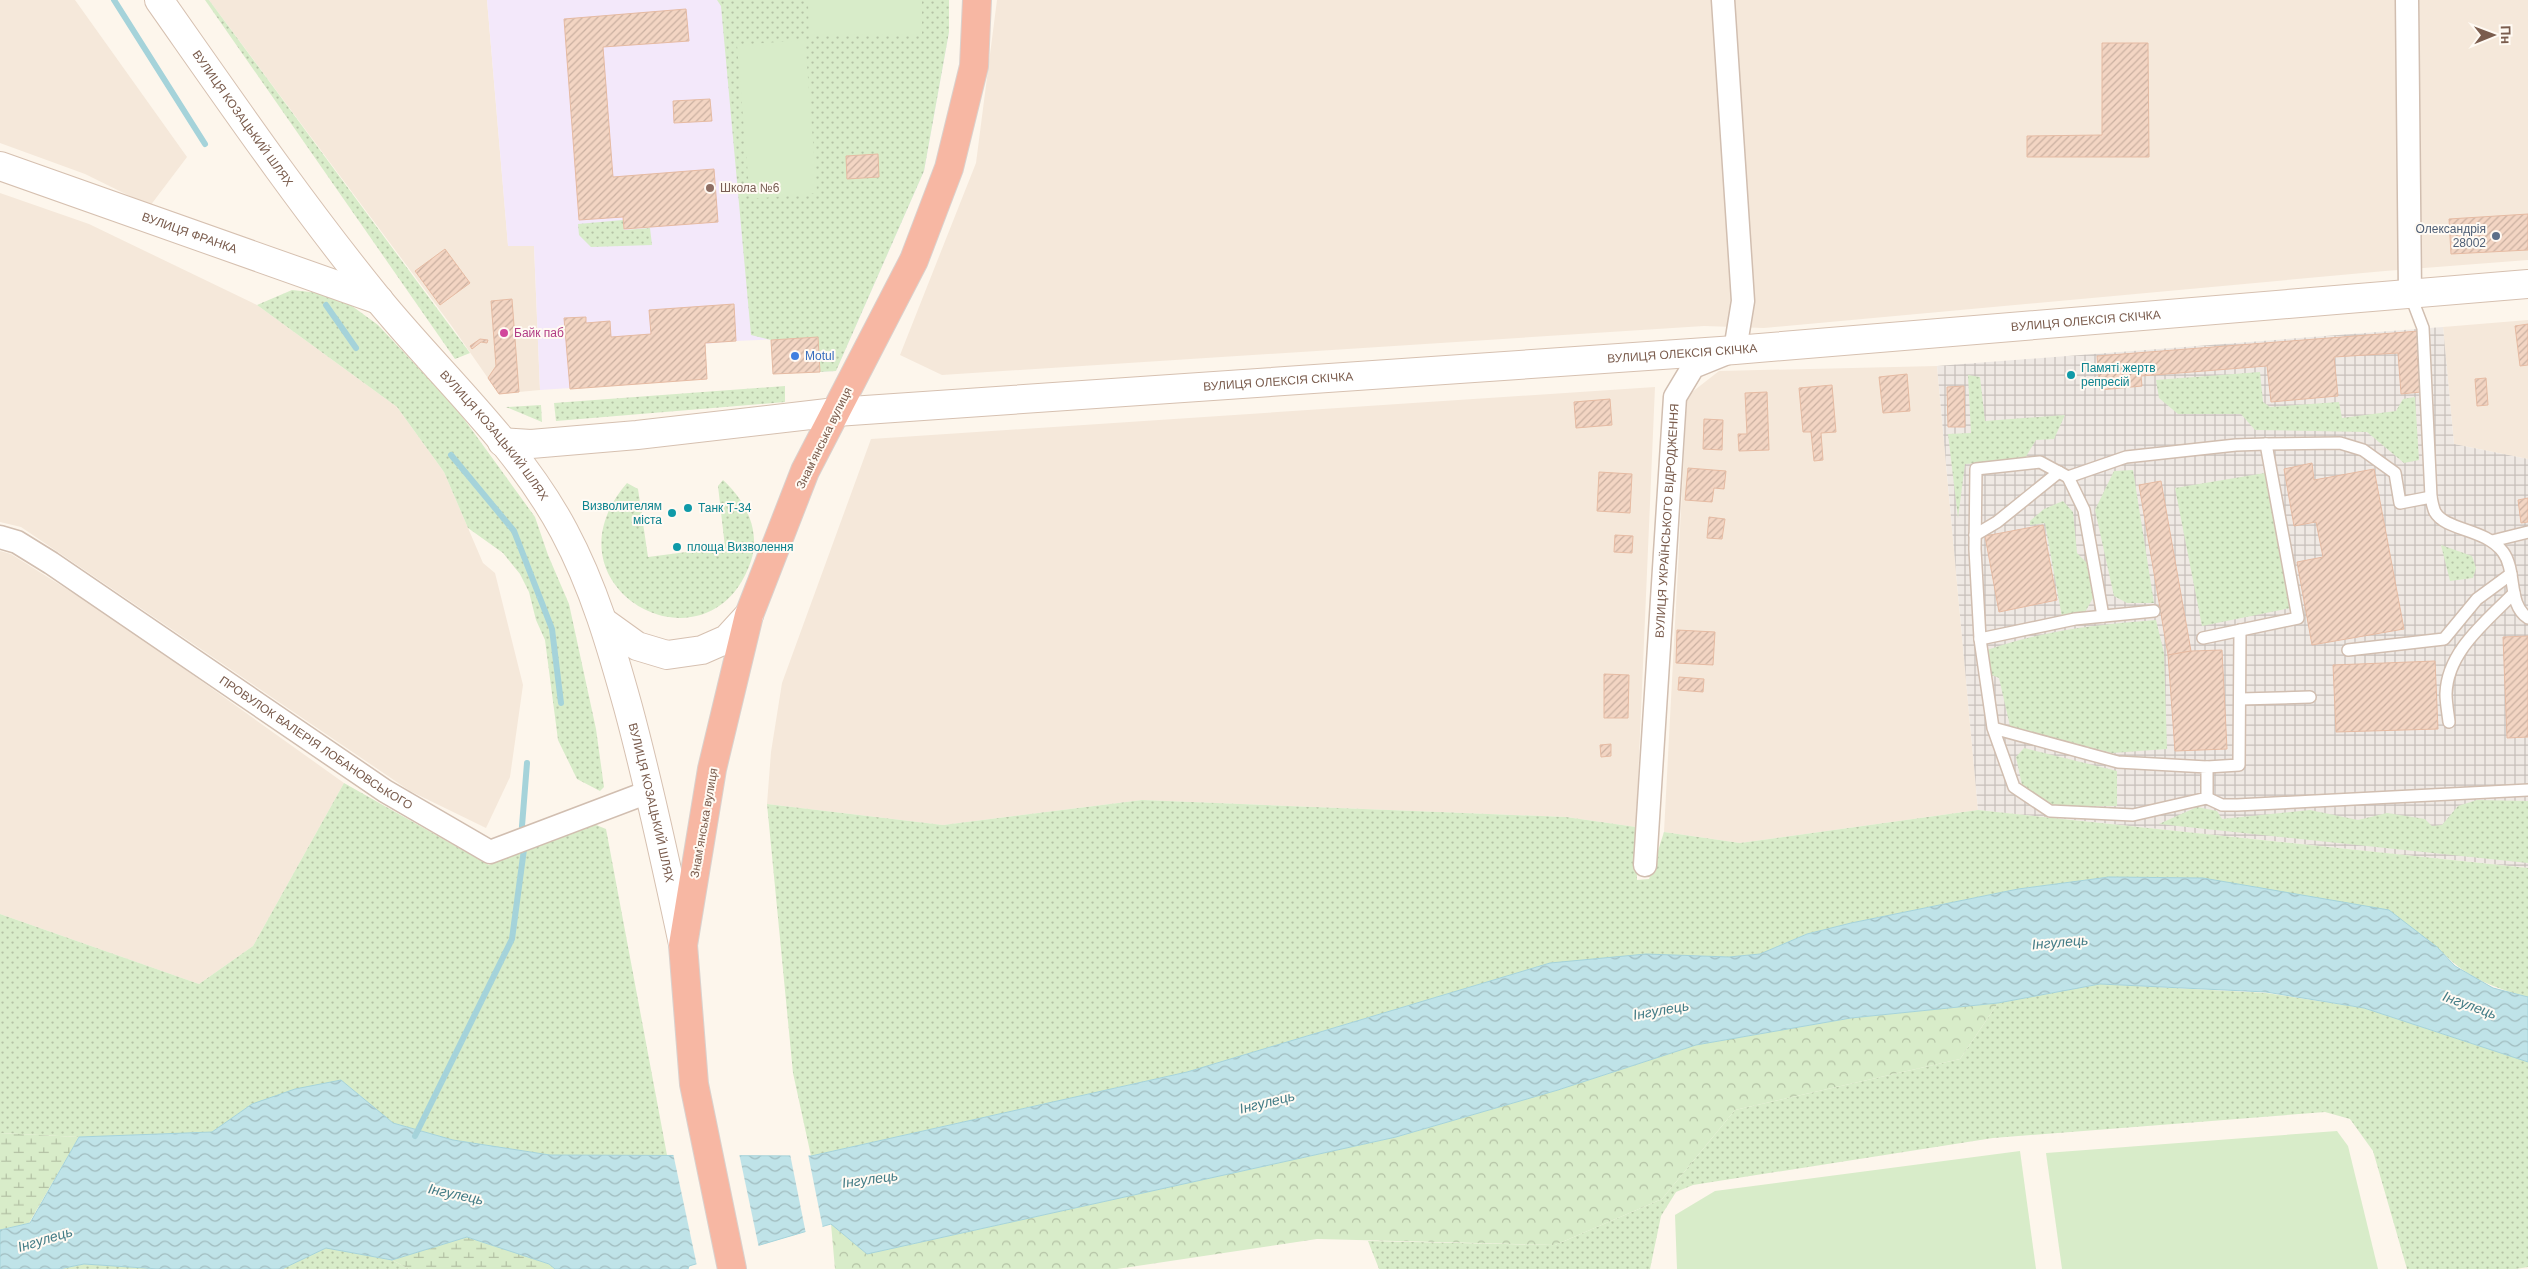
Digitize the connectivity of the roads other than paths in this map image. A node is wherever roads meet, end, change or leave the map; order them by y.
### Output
1 (159, 0) edge
2 (977, 0) edge
3 (1723, 0) edge
4 (2408, 0) edge
5 (0, 166) edge
6 (2528, 284) edge
7 (2410, 294) junction
8 (379, 300) junction
9 (1735, 350) junction
10 (836, 412) junction
11 (502, 442) junction
12 (2266, 444) junction
13 (2064, 475) junction
14 (2431, 497) junction
15 (2528, 532) edge
16 (1975, 535) junction
17 (0, 537) edge
18 (2492, 541) junction
19 (2511, 574) junction
20 (2514, 593) junction
21 (2154, 611) dead end
22 (749, 616) junction
23 (2104, 616) junction
24 (2528, 618) edge
25 (605, 623) junction
26 (2240, 630) junction
27 (1980, 638) junction
28 (2203, 638) dead end
29 (2348, 650) dead end
30 (2310, 697) dead end
31 (2240, 698) junction
32 (2449, 722) dead end
33 (1993, 728) junction
34 (2207, 767) junction
35 (2528, 790) edge
36 (650, 791) junction
37 (2207, 798) junction
38 (1645, 865) dead end
39 (683, 945) junction
40 (732, 1269) edge

1 - 8 street, ВУЛИЦЯ КОЗАЦЬКИЙ ШЛЯХ
2 - 10 highway, Знамʼянська вулиця
3 - 9 street
4 - 7 street
5 - 8 street, ВУЛИЦЯ ФРАНКА
6 - 7 street, ВУЛИЦЯ ОЛЕКСІЯ СКІЧКА
7 - 9 street, ВУЛИЦЯ ОЛЕКСІЯ СКІЧКА
7 - 14 lane
8 - 11 street, ВУЛИЦЯ КОЗАЦЬКИЙ ШЛЯХ
9 - 10 street, ВУЛИЦЯ ОЛЕКСІЯ СКІЧКА
9 - 38 street, ВУЛИЦЯ УКРАЇНСЬКОГО ВІДРОДЖЕННЯ
10 - 11 street, ВУЛИЦЯ ОЛЕКСІЯ СКІЧКА
10 - 22 highway, Знамʼянська вулиця
11 - 25 street, ВУЛИЦЯ КОЗАЦЬКИЙ ШЛЯХ
12 - 13 lane
12 - 14 lane
12 - 26 lane
13 - 16 lane
13 - 16 lane
13 - 23 lane
14 - 18 lane
15 - 18 lane
16 - 27 lane
17 - 36 street, ПРОВУЛОК ВАЛЕРІЯ ЛОБАНОВСЬКОГО
18 - 19 lane
19 - 20 lane
19 - 29 lane
20 - 24 lane
20 - 32 lane
21 - 23 lane
22 - 25 street
22 - 39 highway, Знамʼянська вулиця
23 - 27 lane
25 - 36 street, ВУЛИЦЯ КОЗАЦЬКИЙ ШЛЯХ
26 - 28 lane
26 - 31 lane
27 - 33 lane
30 - 31 lane
31 - 34 lane
33 - 34 lane
33 - 37 lane
34 - 37 lane
35 - 37 lane
36 - 39 street, ВУЛИЦЯ КОЗАЦЬКИЙ ШЛЯХ
39 - 40 highway, Знамʼянська вулиця

